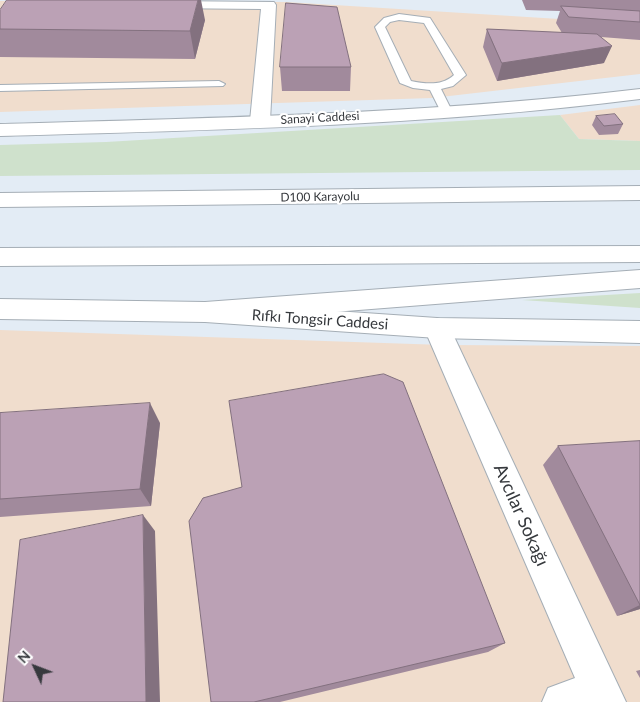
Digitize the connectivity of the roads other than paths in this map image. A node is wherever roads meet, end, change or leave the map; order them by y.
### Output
1 (145, 5) edge
2 (219, 84) dead end
3 (434, 87) junction
4 (0, 88) edge
5 (640, 94) edge
6 (446, 111) junction
7 (260, 121) junction
8 (0, 130) edge
9 (640, 193) edge
10 (0, 200) edge
11 (640, 254) edge
12 (0, 257) edge
13 (640, 279) edge
14 (0, 309) edge
15 (205, 312) junction
16 (437, 328) junction
17 (640, 332) edge
18 (603, 696) edge
19 (562, 702) edge

1 - 7 main road
2 - 4 lane
3 - 3 lane
3 - 6 lane
5 - 6 main road, Sanayi Caddesi
6 - 7 main road, Sanayi Caddesi
7 - 8 main road, Sanayi Caddesi
9 - 10 main road, D100 Karayolu
11 - 12 main road
13 - 15 main road
14 - 15 main road, Rıfkı Tongsir Caddesi
15 - 16 main road, Rıfkı Tongsir Caddesi
16 - 17 main road, Rıfkı Tongsir Caddesi
16 - 18 main road, Avcılar Sokağı
18 - 19 main road

